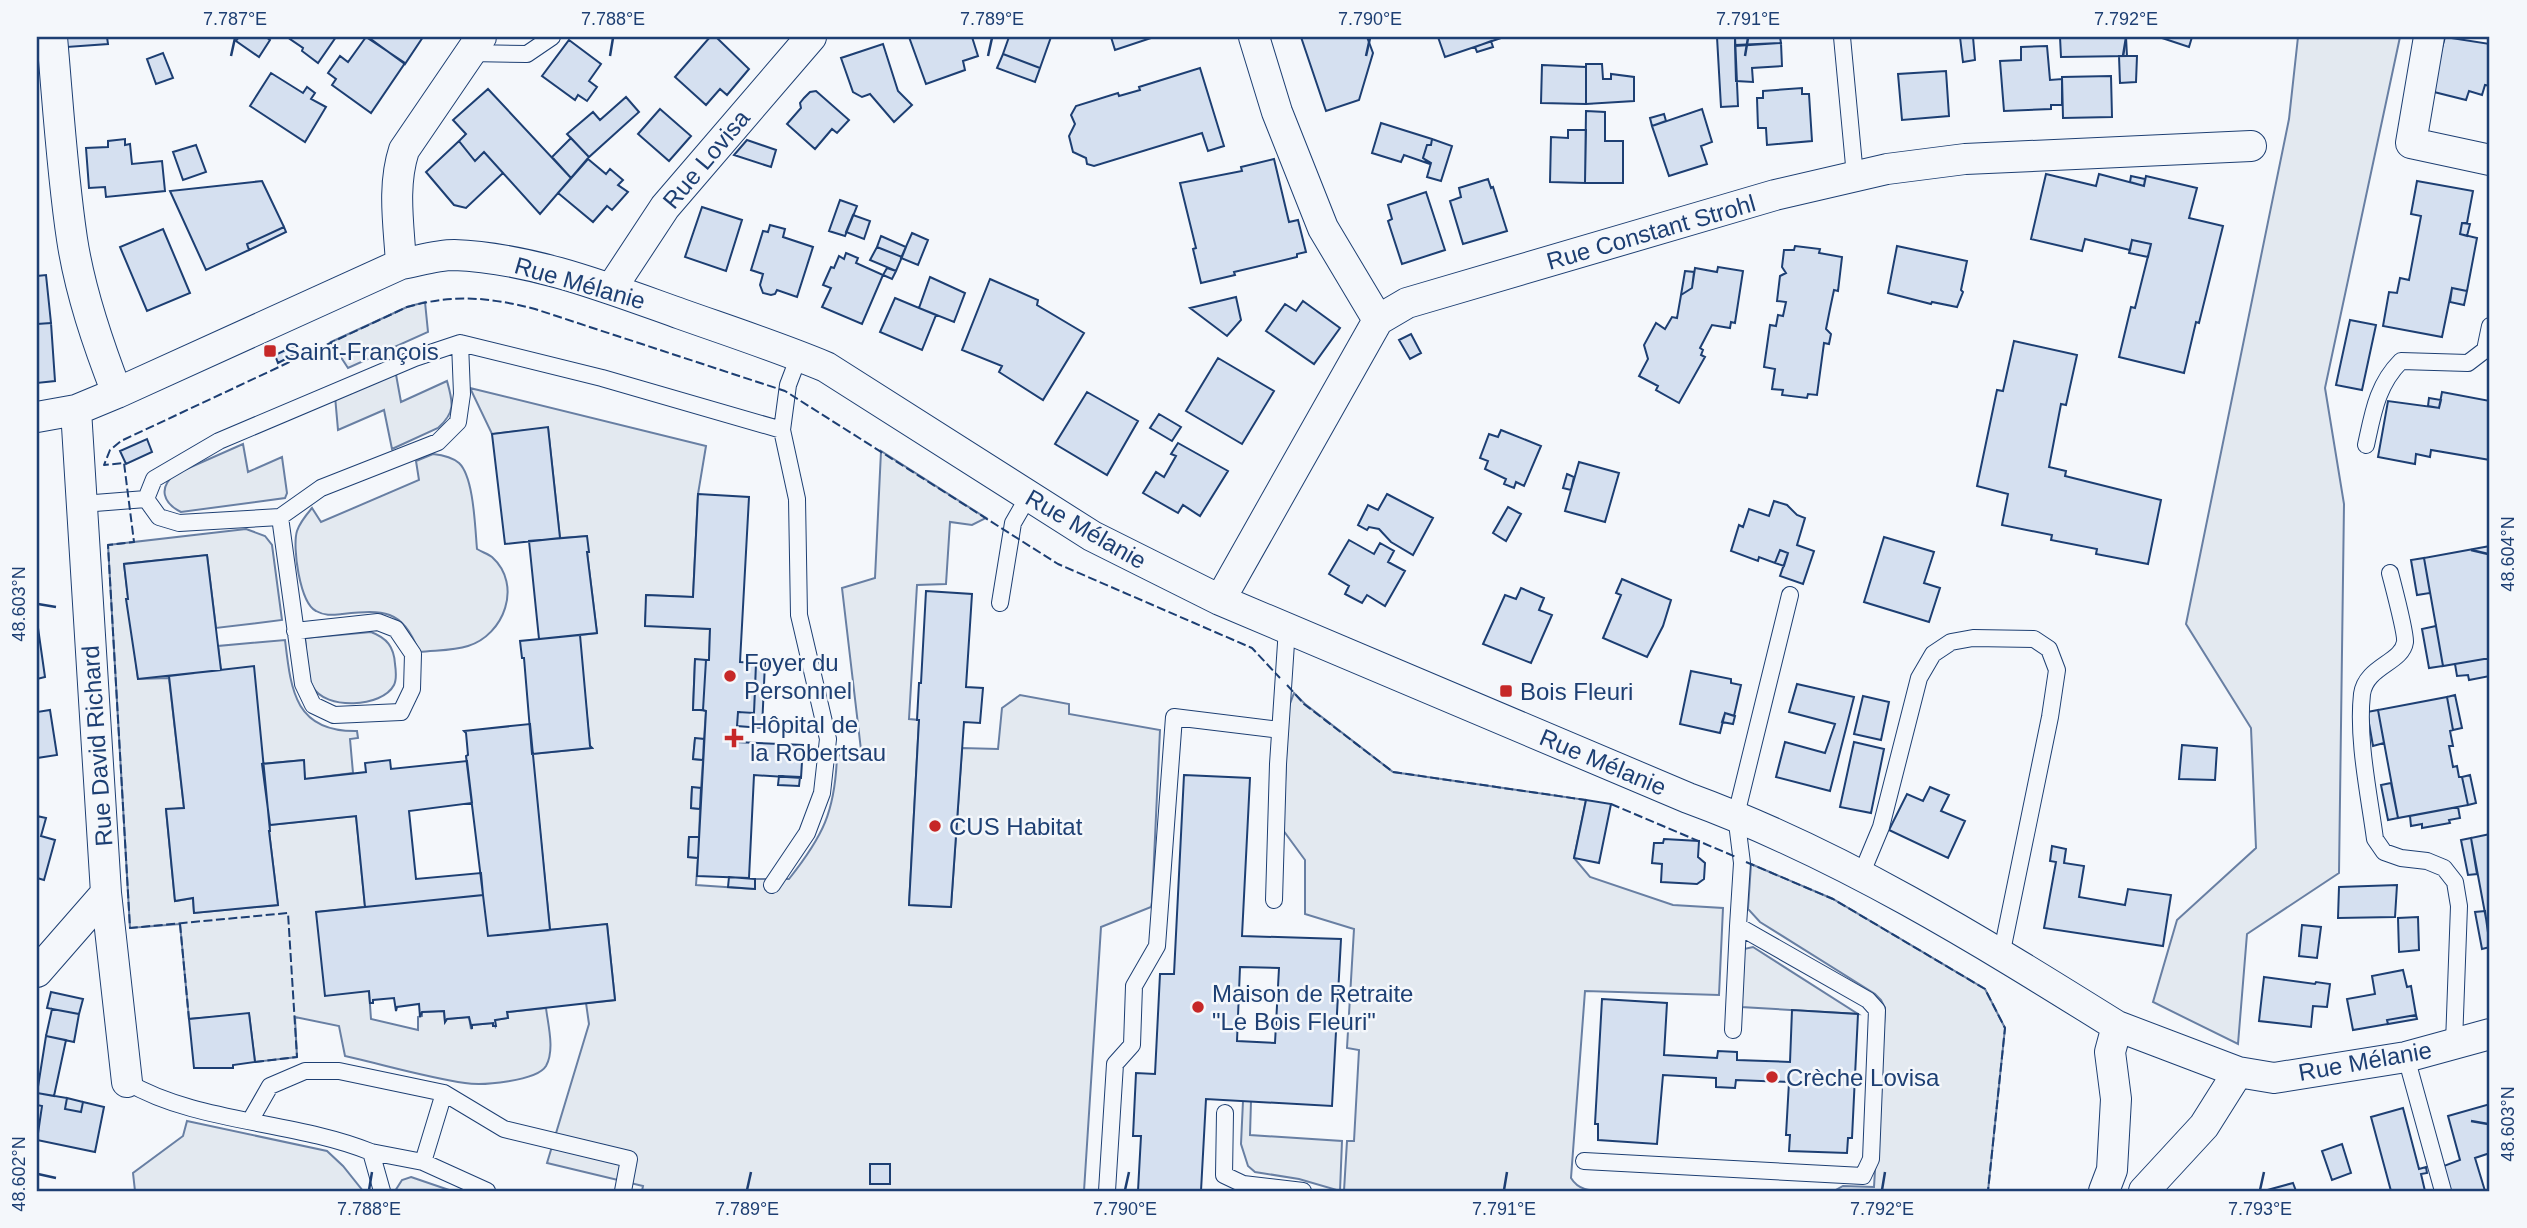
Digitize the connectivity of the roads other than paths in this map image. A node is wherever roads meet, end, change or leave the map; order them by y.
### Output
1 (52, 37) edge
2 (552, 37) edge
3 (811, 37) edge
4 (1254, 37) edge
5 (1842, 37) edge
6 (2429, 37) edge
7 (475, 45) edge
8 (2251, 146) dead end
9 (2490, 160) edge
10 (1855, 176) junction
11 (401, 264) junction
12 (611, 289) junction
13 (1378, 320) junction
14 (2490, 326) edge
15 (460, 343) junction
16 (799, 356) junction
17 (117, 393) junction
18 (76, 410) junction
19 (37, 417) edge
20 (782, 430) junction
21 (2366, 445) dead end
22 (1028, 497) junction
23 (146, 499) junction
24 (82, 504) junction
25 (280, 517) junction
26 (2390, 573) dead end
27 (1790, 595) dead end
28 (1220, 600) junction
29 (1000, 603) dead end
30 (1287, 628) junction
31 (295, 631) junction
32 (1280, 730) junction
33 (1736, 816) junction
34 (1861, 875) junction
35 (772, 885) dead end
36 (106, 893) junction
37 (1274, 900) dead end
38 (1738, 926) junction
39 (2001, 956) junction
40 (37, 972) edge
41 (2117, 1026) junction
42 (1733, 1030) dead end
43 (2490, 1034) edge
44 (2454, 1043) junction
45 (2406, 1057) junction
46 (2238, 1072) junction
47 (127, 1082) joint
48 (443, 1093) junction
49 (1225, 1113) dead end
50 (250, 1121) junction
51 (371, 1152) junction
52 (1584, 1161) dead end
53 (423, 1162) junction
54 (382, 1191) edge
55 (487, 1191) edge
56 (623, 1191) edge
57 (1107, 1191) edge
58 (1303, 1191) edge
59 (2104, 1191) edge
60 (2144, 1191) edge
61 (2443, 1191) edge

1 - 17 street
2 - 7 lane
3 - 12 street, Rue Lovisa
4 - 13 street
5 - 10 lane
6 - 9 street
7 - 11 street
8 - 10 street, Rue Constant Strohl
10 - 13 street, Rue Constant Strohl
11 - 12 street, Rue Mélanie
11 - 17 street, Rue Mélanie
12 - 16 street, Rue Mélanie
13 - 28 street
14 - 21 lane
15 - 20 lane
15 - 23 lane
15 - 25 lane
16 - 20 lane
16 - 22 street, Rue Mélanie
17 - 18 street, Rue Mélanie
18 - 19 street, Rue Mélanie
18 - 24 street, Rue David Richard
20 - 35 lane
22 - 28 street, Rue Mélanie
22 - 29 lane
23 - 24 lane
23 - 25 lane
24 - 36 street, Rue David Richard
25 - 31 lane
26 - 44 lane
27 - 33 lane
28 - 30 street, Rue Mélanie
30 - 32 lane
30 - 33 street, Rue Mélanie
31 - 31 lane
32 - 37 lane
32 - 57 lane
33 - 34 street, Rue Mélanie
33 - 38 lane
34 - 39 street, Rue Mélanie
34 - 39 lane
36 - 40 street
36 - 47 street, Rue David Richard
38 - 42 lane
38 - 52 lane
39 - 41 street, Rue Mélanie
41 - 46 street, Rue Mélanie
41 - 59 street
43 - 44 street, Rue Mélanie
44 - 45 street, Rue Mélanie
45 - 46 street, Rue Mélanie
45 - 61 lane
46 - 60 street
47 - 50 lane
48 - 50 lane
48 - 53 lane
48 - 56 lane
49 - 58 lane
50 - 51 lane
51 - 53 lane
51 - 54 lane
53 - 55 lane

